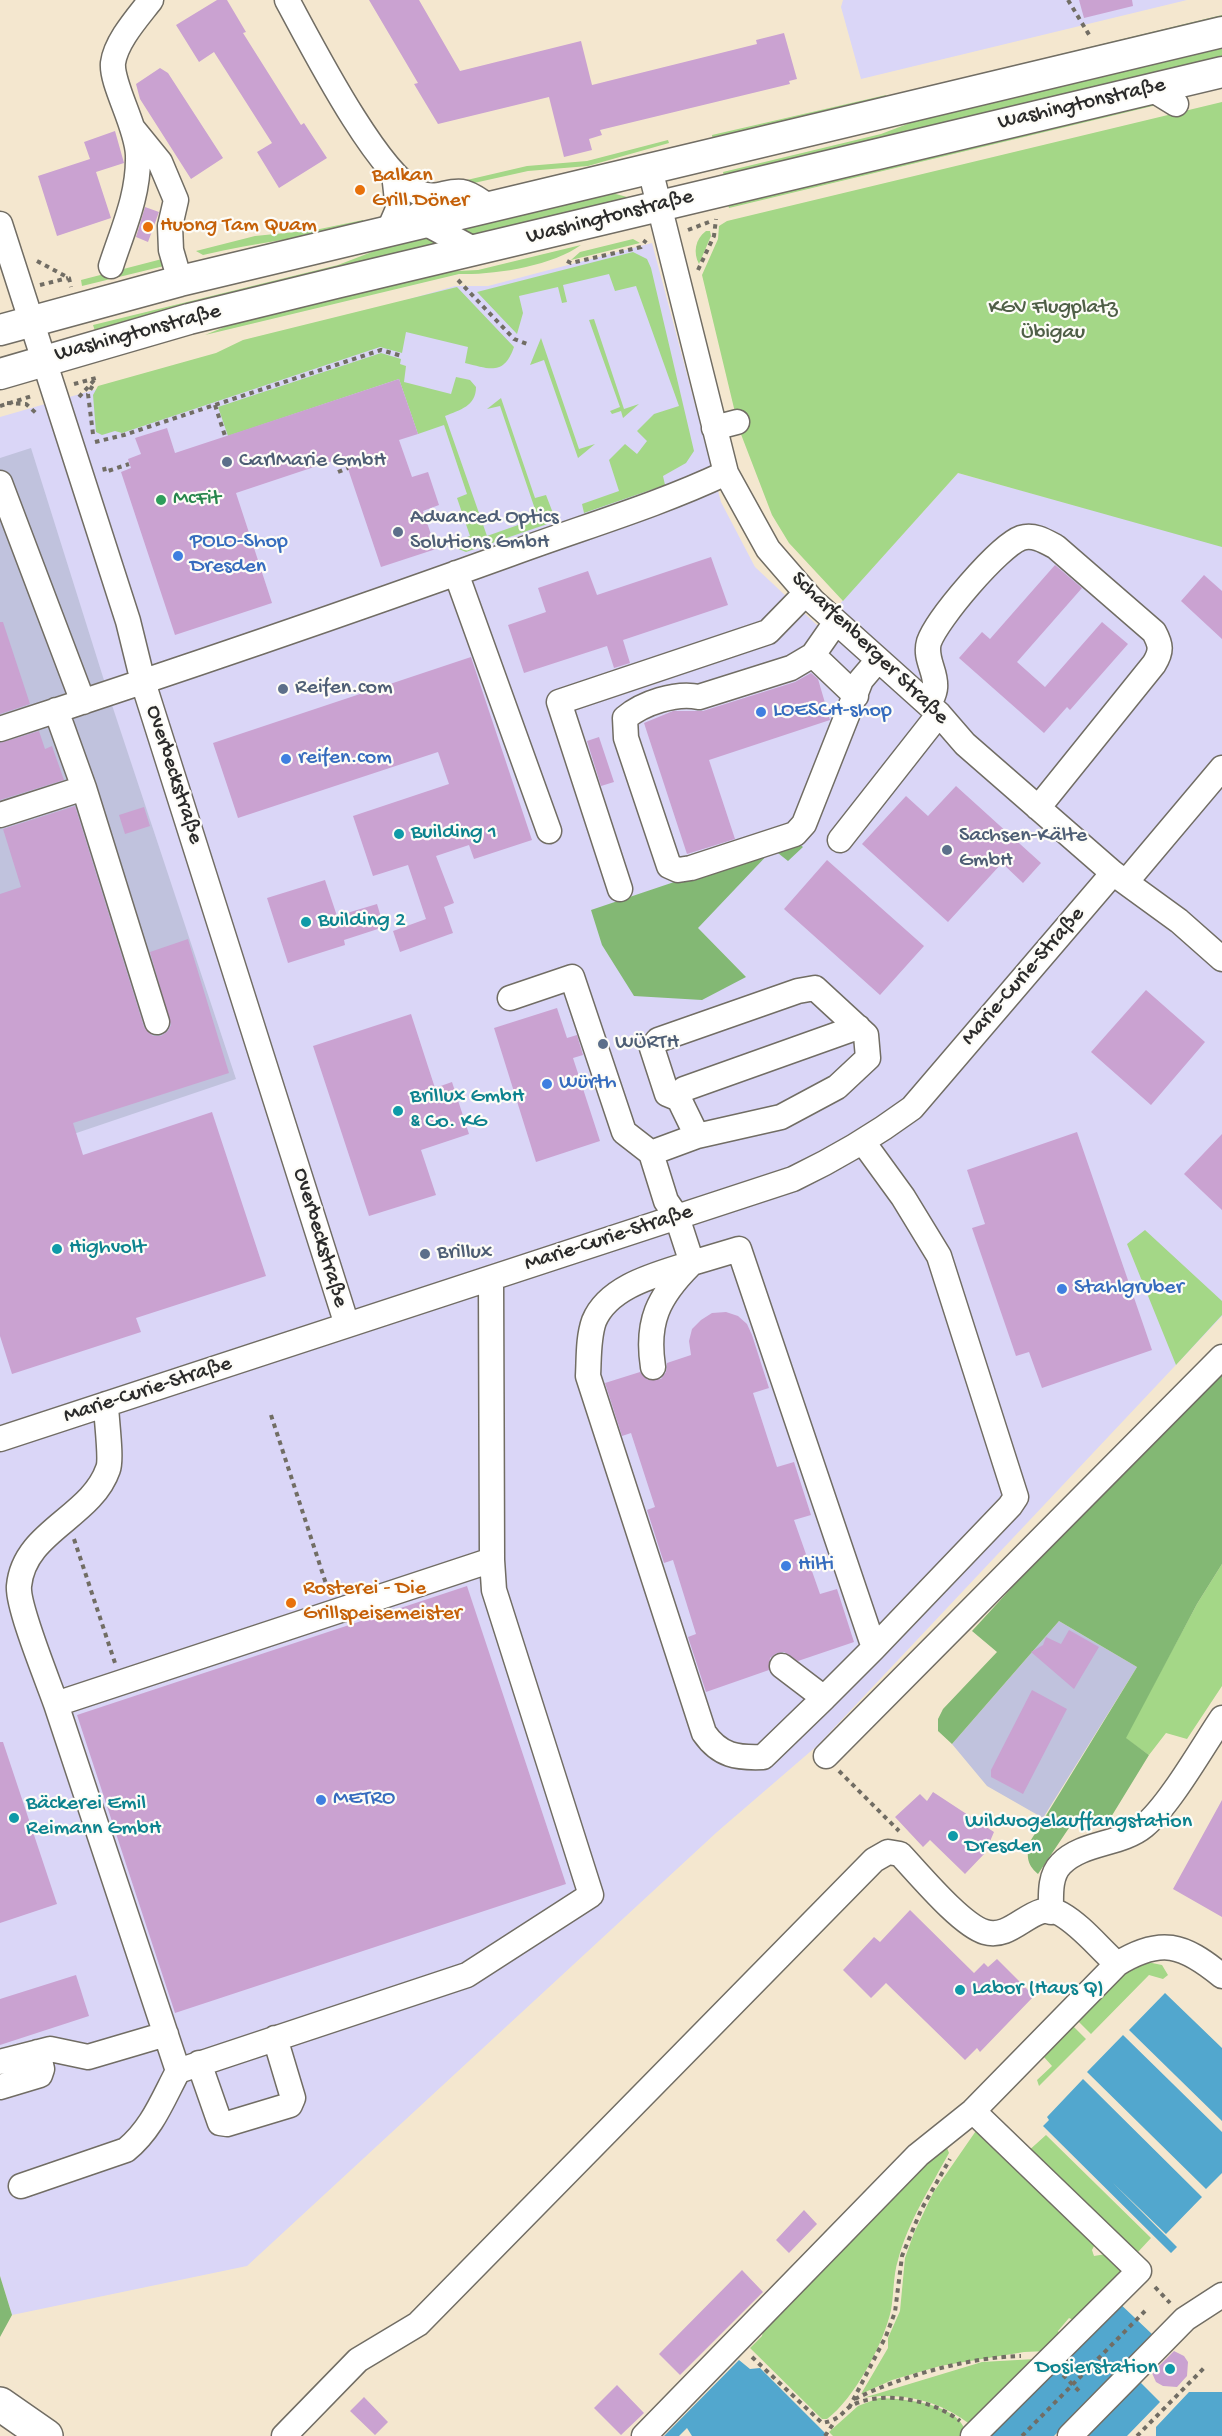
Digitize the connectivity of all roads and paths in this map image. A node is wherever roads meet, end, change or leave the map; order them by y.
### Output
1 (151, 0) edge
2 (287, 0) edge
3 (1068, 0) edge
4 (1222, 32) edge
5 (1092, 39) dead end
6 (1222, 72) edge
7 (1150, 88) junction
8 (1176, 104) dead end
9 (133, 128) junction
10 (650, 170) junction
11 (394, 174) junction
12 (490, 207) junction
13 (660, 207) junction
14 (425, 223) junction
15 (0, 224) edge
16 (687, 230) dead end
17 (388, 232) junction
18 (644, 240) dead end
19 (477, 251) junction
20 (567, 261) dead end
21 (111, 266) dead end
22 (458, 280) dead end
23 (180, 281) junction
24 (682, 292) junction
25 (32, 320) junction
26 (0, 330) edge
27 (527, 344) dead end
28 (402, 356) dead end
29 (45, 360) junction
30 (0, 374) edge
31 (97, 377) dead end
32 (7, 403) dead end
33 (215, 405) junction
34 (0, 406) edge
35 (225, 436) dead end
36 (95, 442) junction
37 (99, 452) dead end
38 (102, 462) dead end
39 (346, 462) dead end
40 (129, 464) dead end
41 (336, 465) dead end
42 (348, 468) dead end
43 (338, 472) dead end
44 (726, 473) junction
45 (0, 483) edge
46 (456, 573) junction
47 (806, 593) junction
48 (836, 622) junction
49 (813, 655) junction
50 (878, 660) junction
51 (143, 681) junction
52 (856, 696) junction
53 (83, 702) junction
54 (56, 710) junction
55 (934, 710) junction
56 (0, 729) edge
57 (1222, 768) edge
58 (84, 788) junction
59 (1038, 808) junction
60 (0, 815) edge
61 (549, 831) dead end
62 (840, 840) dead end
63 (1120, 878) junction
64 (620, 889) dead end
65 (1222, 959) edge
66 (510, 998) dead end
67 (157, 1022) dead end
68 (858, 1028) junction
69 (679, 1099) junction
70 (697, 1136) junction
71 (863, 1142) junction
72 (651, 1153) junction
73 (677, 1217) junction
74 (692, 1263) junction
75 (491, 1278) junction
76 (346, 1325) junction
77 (1222, 1357) edge
78 (653, 1367) dead end
79 (106, 1404) junction
80 (271, 1415) dead end
81 (0, 1439) edge
82 (71, 1514) junction
83 (492, 1560) junction
84 (335, 1612) junction
85 (874, 1648) junction
86 (782, 1666) dead end
87 (121, 1683) junction
88 (824, 1698) junction
89 (56, 1704) junction
90 (1222, 1718) edge
91 (826, 1756) dead end
92 (1051, 1912) junction
93 (1117, 1964) junction
94 (1222, 1976) edge
95 (166, 2034) junction
96 (275, 2038) junction
97 (38, 2052) junction
98 (0, 2062) edge
99 (188, 2067) junction
100 (0, 2087) edge
101 (973, 2111) junction
102 (952, 2156) dead end
103 (21, 2186) dead end
104 (1139, 2271) junction
105 (1222, 2295) edge
106 (1145, 2311) dead end
107 (1185, 2319) junction
108 (736, 2342) junction
109 (1048, 2359) junction
110 (1204, 2368) dead end
111 (1072, 2385) junction
112 (855, 2399) junction
113 (0, 2404) edge
114 (849, 2409) junction
115 (1096, 2409) junction
116 (836, 2421) junction
117 (974, 2435) edge
118 (46, 2436) edge
119 (284, 2436) edge
120 (644, 2436) edge
121 (825, 2436) edge
122 (1022, 2436) edge
123 (1070, 2436) edge
124 (1137, 2436) edge

1 - 9 street
2 - 11 street
3 - 5 path
4 - 10 main road, Washingtonstraße
6 - 7 main road, Washingtonstraße
7 - 8 street
7 - 13 main road, Washingtonstraße
9 - 21 street
9 - 23 street
10 - 12 main road, Washingtonstraße
10 - 13 street, Scharfenberger Straße
11 - 12 street
11 - 14 street
11 - 17 street
12 - 14 main road, Washingtonstraße
13 - 19 main road, Washingtonstraße
13 - 24 street, Scharfenberger Straße
14 - 17 main road, Washingtonstraße
14 - 19 street
15 - 25 street, Overbeckstraße
16 - 24 path, Washingtonstraße
17 - 23 main road, Washingtonstraße
18 - 20 path, Washingtonstraße
19 - 29 main road, Washingtonstraße
22 - 27 path
23 - 25 main road, Washingtonstraße
24 - 44 street, Scharfenberger Straße
25 - 26 main road, Washingtonstraße
25 - 29 street, Overbeckstraße
28 - 33 path
29 - 30 main road, Washingtonstraße
29 - 51 street, Overbeckstraße
31 - 36 path
32 - 34 path
33 - 35 path
33 - 36 path
36 - 37 path
38 - 40 path
39 - 41 path
42 - 43 path
44 - 46 street
44 - 47 street, Scharfenberger Straße
45 - 53 street
46 - 51 street
46 - 61 street
47 - 48 street, Scharfenberger Straße
47 - 64 street
48 - 49 street
48 - 50 street, Scharfenberger Straße
49 - 52 street
49 - 52 street
50 - 52 street
50 - 55 street, Scharfenberger Straße
51 - 53 street
51 - 76 street, Overbeckstraße
53 - 54 street
54 - 56 street
54 - 58 street
55 - 59 street, Scharfenberger Straße
55 - 59 street
55 - 62 street
57 - 63 street, Marie-Curie-Straße
58 - 60 street
58 - 67 street
59 - 63 street, Scharfenberger Straße
63 - 65 street, Scharfenberger Straße
63 - 71 street, Marie-Curie-Straße
66 - 72 street
68 - 69 street
68 - 69 street
68 - 70 street
69 - 70 street
70 - 72 street
71 - 73 street, Marie-Curie-Straße
71 - 85 street
72 - 73 street
73 - 74 street
73 - 75 street, Marie-Curie-Straße
74 - 78 street
74 - 85 street
74 - 88 street
75 - 76 street, Marie-Curie-Straße
75 - 83 street
76 - 79 street, Marie-Curie-Straße
77 - 91 street
79 - 81 street, Marie-Curie-Straße
79 - 82 street
80 - 84 path
82 - 87 path
82 - 89 street
83 - 84 street
83 - 96 street
84 - 87 street
85 - 88 street
86 - 88 street
87 - 89 street
89 - 95 street
90 - 92 street
92 - 93 street
92 - 119 street
93 - 94 street
93 - 101 street
95 - 97 street
95 - 99 street
96 - 99 street
96 - 99 street
97 - 98 street
97 - 100 street
99 - 103 street
101 - 104 street
101 - 108 street
102 - 112 path
104 - 107 path
104 - 109 street
105 - 107 street
106 - 111 path
107 - 115 street
108 - 116 path
108 - 120 street
109 - 111 path
109 - 112 path
109 - 117 street
110 - 124 path
111 - 115 path
111 - 122 path
112 - 114 path
113 - 118 highway
114 - 116 path
114 - 117 path
115 - 123 street
116 - 121 path

